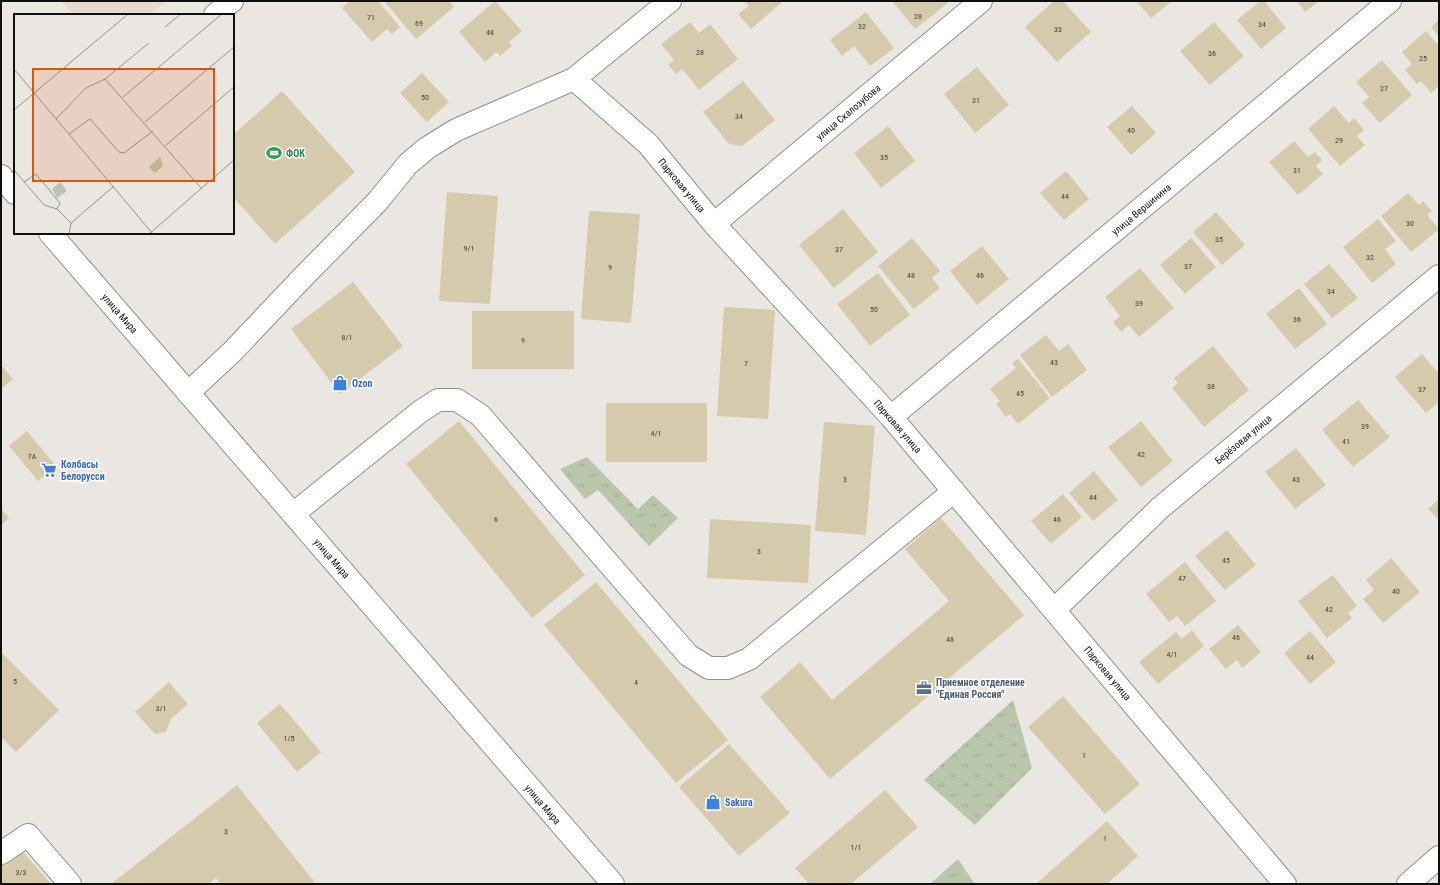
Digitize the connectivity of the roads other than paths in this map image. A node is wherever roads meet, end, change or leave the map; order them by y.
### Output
1 (232, 1) edge
2 (670, 1) edge
3 (981, 1) edge
4 (1390, 1) edge
5 (216, 14) edge
6 (574, 79) junction
7 (714, 224) junction
8 (51, 234) edge
9 (1439, 276) edge
10 (188, 393) junction
11 (891, 417) junction
12 (954, 491) junction
13 (293, 514) junction
14 (1055, 610) junction
15 (1, 853) edge
16 (1439, 857) edge
17 (70, 884) edge
18 (613, 884) edge
19 (1285, 884) edge
20 (1408, 884) edge

1 - 5 street
2 - 6 street
3 - 7 street, улица Скалозубова
4 - 11 street, улица Вершинина
6 - 7 street, Парковая улица
6 - 10 street
7 - 11 street, Парковая улица
8 - 10 street, улица Мира
9 - 14 street, Берёзовая улица
10 - 13 street, улица Мира
11 - 12 street, Парковая улица
12 - 13 street
12 - 14 street, Парковая улица
13 - 18 street, улица Мира
14 - 19 street, Парковая улица
15 - 17 street
16 - 20 street

